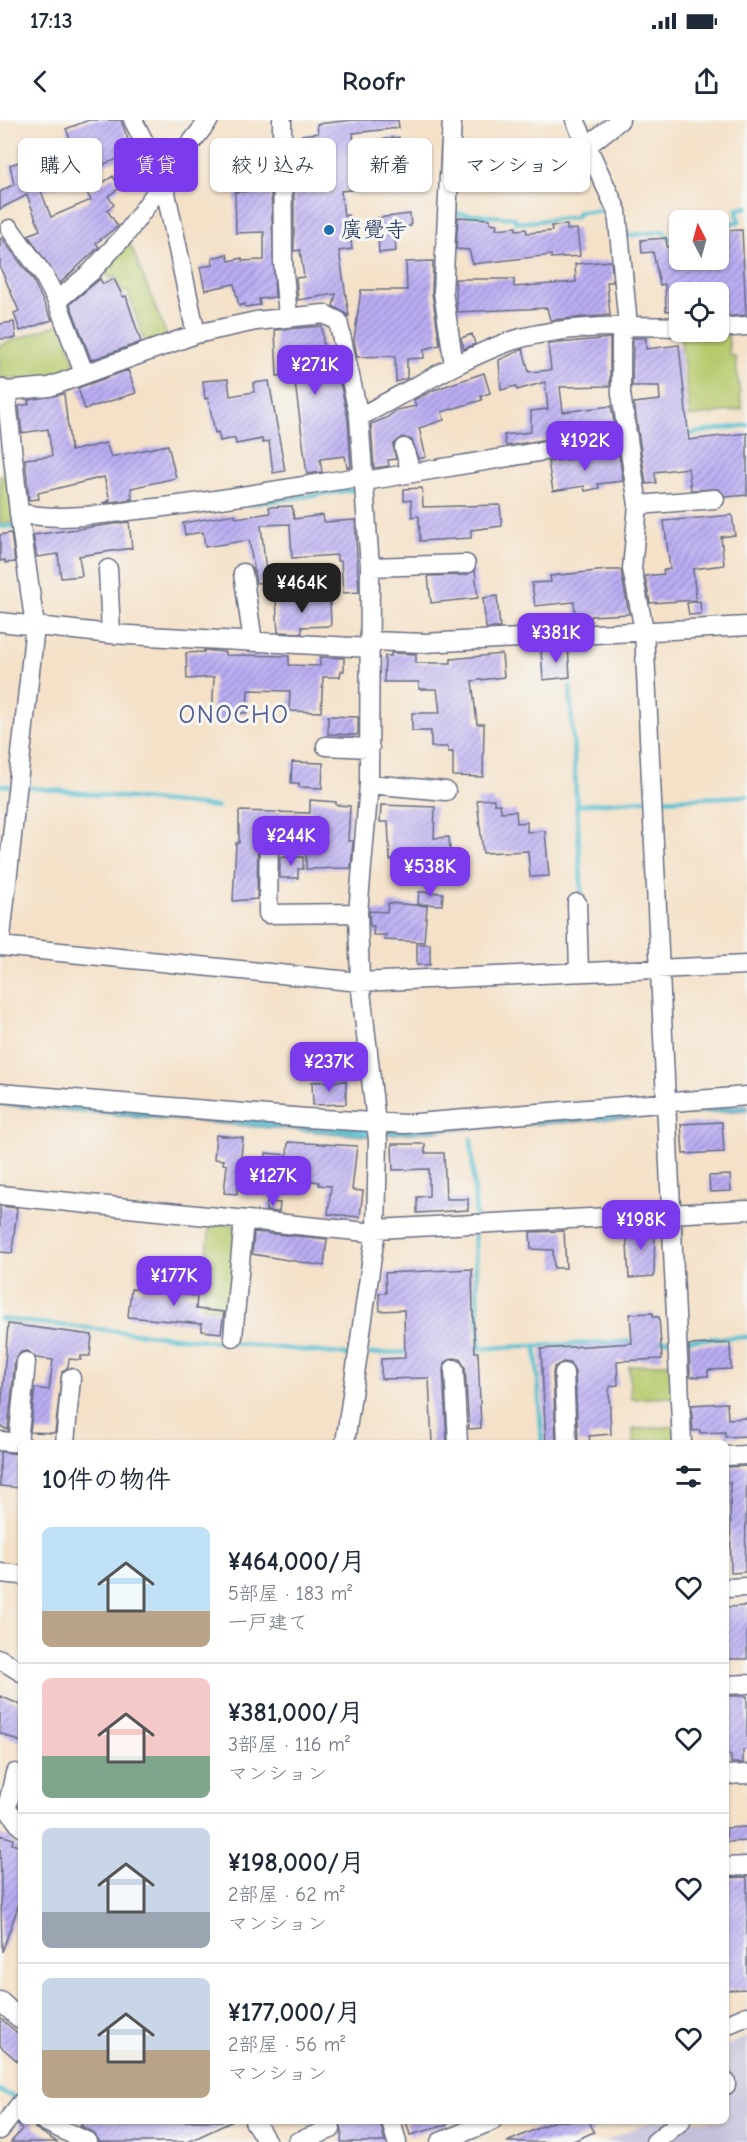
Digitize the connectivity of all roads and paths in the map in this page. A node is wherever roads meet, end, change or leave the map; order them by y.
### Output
1 (134, 120) edge
2 (209, 120) edge
3 (282, 120) edge
4 (452, 120) edge
5 (574, 120) edge
6 (620, 120) edge
7 (143, 138) edge
8 (195, 138) edge
9 (583, 138) edge
10 (590, 144) edge
11 (590, 152) edge
12 (156, 192) edge
13 (166, 192) edge
14 (9, 230) dead end
15 (57, 301) junction
16 (288, 317) junction
17 (628, 325) junction
18 (747, 326) edge
19 (669, 327) edge
20 (729, 327) edge
21 (196, 334) junction
22 (454, 365) junction
23 (84, 373) junction
24 (3, 389) edge
25 (360, 417) junction
26 (628, 437) junction
27 (404, 448) dead end
28 (411, 473) junction
29 (365, 478) junction
30 (715, 499) dead end
31 (638, 505) junction
32 (19, 513) junction
33 (466, 564) dead end
34 (370, 567) junction
35 (108, 569) dead end
36 (243, 573) dead end
37 (0, 622) edge
38 (35, 626) junction
39 (747, 626) edge
40 (644, 630) junction
41 (111, 634) junction
42 (253, 642) junction
43 (371, 645) junction
44 (326, 746) dead end
45 (370, 748) junction
46 (369, 784) junction
47 (446, 791) dead end
48 (269, 832) dead end
49 (577, 903) dead end
50 (358, 913) junction
51 (0, 946) edge
52 (747, 965) edge
53 (660, 970) junction
54 (579, 972) junction
55 (360, 982) junction
56 (0, 1093) edge
57 (747, 1096) edge
58 (666, 1108) junction
59 (376, 1128) junction
60 (0, 1195) edge
61 (747, 1210) edge
62 (672, 1214) junction
63 (244, 1220) junction
64 (376, 1231) junction
65 (233, 1337) dead end
66 (26, 1362) dead end
67 (454, 1369) dead end
68 (564, 1373) dead end
69 (71, 1377) dead end
70 (65, 1440) edge
71 (345, 1440) edge
72 (458, 1440) edge
73 (567, 1440) edge
74 (682, 1440) edge
75 (13, 1442) edge
76 (747, 1455) edge
77 (729, 1456) edge
78 (0, 1573) edge
79 (18, 1575) edge
80 (747, 1587) edge
81 (729, 1588) edge
82 (0, 1659) edge
83 (18, 1670) edge
84 (747, 1684) edge
85 (729, 1686) edge
86 (12, 1768) edge
87 (747, 1774) edge
88 (729, 1775) edge
89 (18, 1823) edge
90 (747, 1866) edge
91 (729, 1867) edge
92 (0, 2002) edge
93 (747, 2016) edge
94 (18, 2017) edge
95 (729, 2024) edge
96 (15, 2107) edge
97 (50, 2124) edge
98 (256, 2124) edge
99 (393, 2124) edge
100 (477, 2124) edge
101 (677, 2124) edge
102 (458, 2128) edge
103 (0, 2130) edge
104 (331, 2131) edge
105 (88, 2142) edge
106 (267, 2142) edge
107 (297, 2142) edge
108 (397, 2142) edge
109 (440, 2142) edge
110 (655, 2142) edge

1 - 7 street
2 - 8 street
3 - 16 street
4 - 22 street
5 - 9 street
6 - 10 street
11 - 17 street
12 - 15 street
13 - 21 street
14 - 15 street
15 - 23 street
16 - 21 street
16 - 25 street
17 - 19 street
17 - 22 street
17 - 26 street
18 - 20 street
21 - 23 street
22 - 25 street
23 - 24 street
24 - 32 street
25 - 29 street
26 - 28 street
26 - 31 street
27 - 28 street
28 - 29 street
29 - 32 street
29 - 34 street
30 - 31 street
31 - 40 street
32 - 38 street
33 - 34 street
34 - 43 street
35 - 41 street
36 - 42 street
37 - 38 street
38 - 41 street
38 - 51 street
39 - 40 street
40 - 43 street
40 - 53 street
41 - 42 street
42 - 43 street
43 - 45 street
44 - 45 street
45 - 46 street
46 - 47 street
46 - 50 street
48 - 50 street
49 - 54 street
50 - 55 street
51 - 55 street
52 - 53 street
53 - 54 street
53 - 58 street
54 - 55 street
55 - 59 street
56 - 59 street
57 - 58 street
58 - 59 street
58 - 62 street
59 - 64 street
60 - 63 street
61 - 62 street
62 - 64 street
62 - 74 street
63 - 64 street
63 - 65 street
64 - 71 street
66 - 75 street
67 - 72 street
68 - 73 street
69 - 70 street
76 - 77 street
78 - 79 street
80 - 81 street
82 - 83 street
84 - 85 street
86 - 89 street
87 - 88 street
90 - 91 street
92 - 94 street
93 - 95 street
96 - 103 street
97 - 105 street
98 - 106 street
99 - 108 street
100 - 102 street
101 - 110 street
102 - 109 street
104 - 107 street

